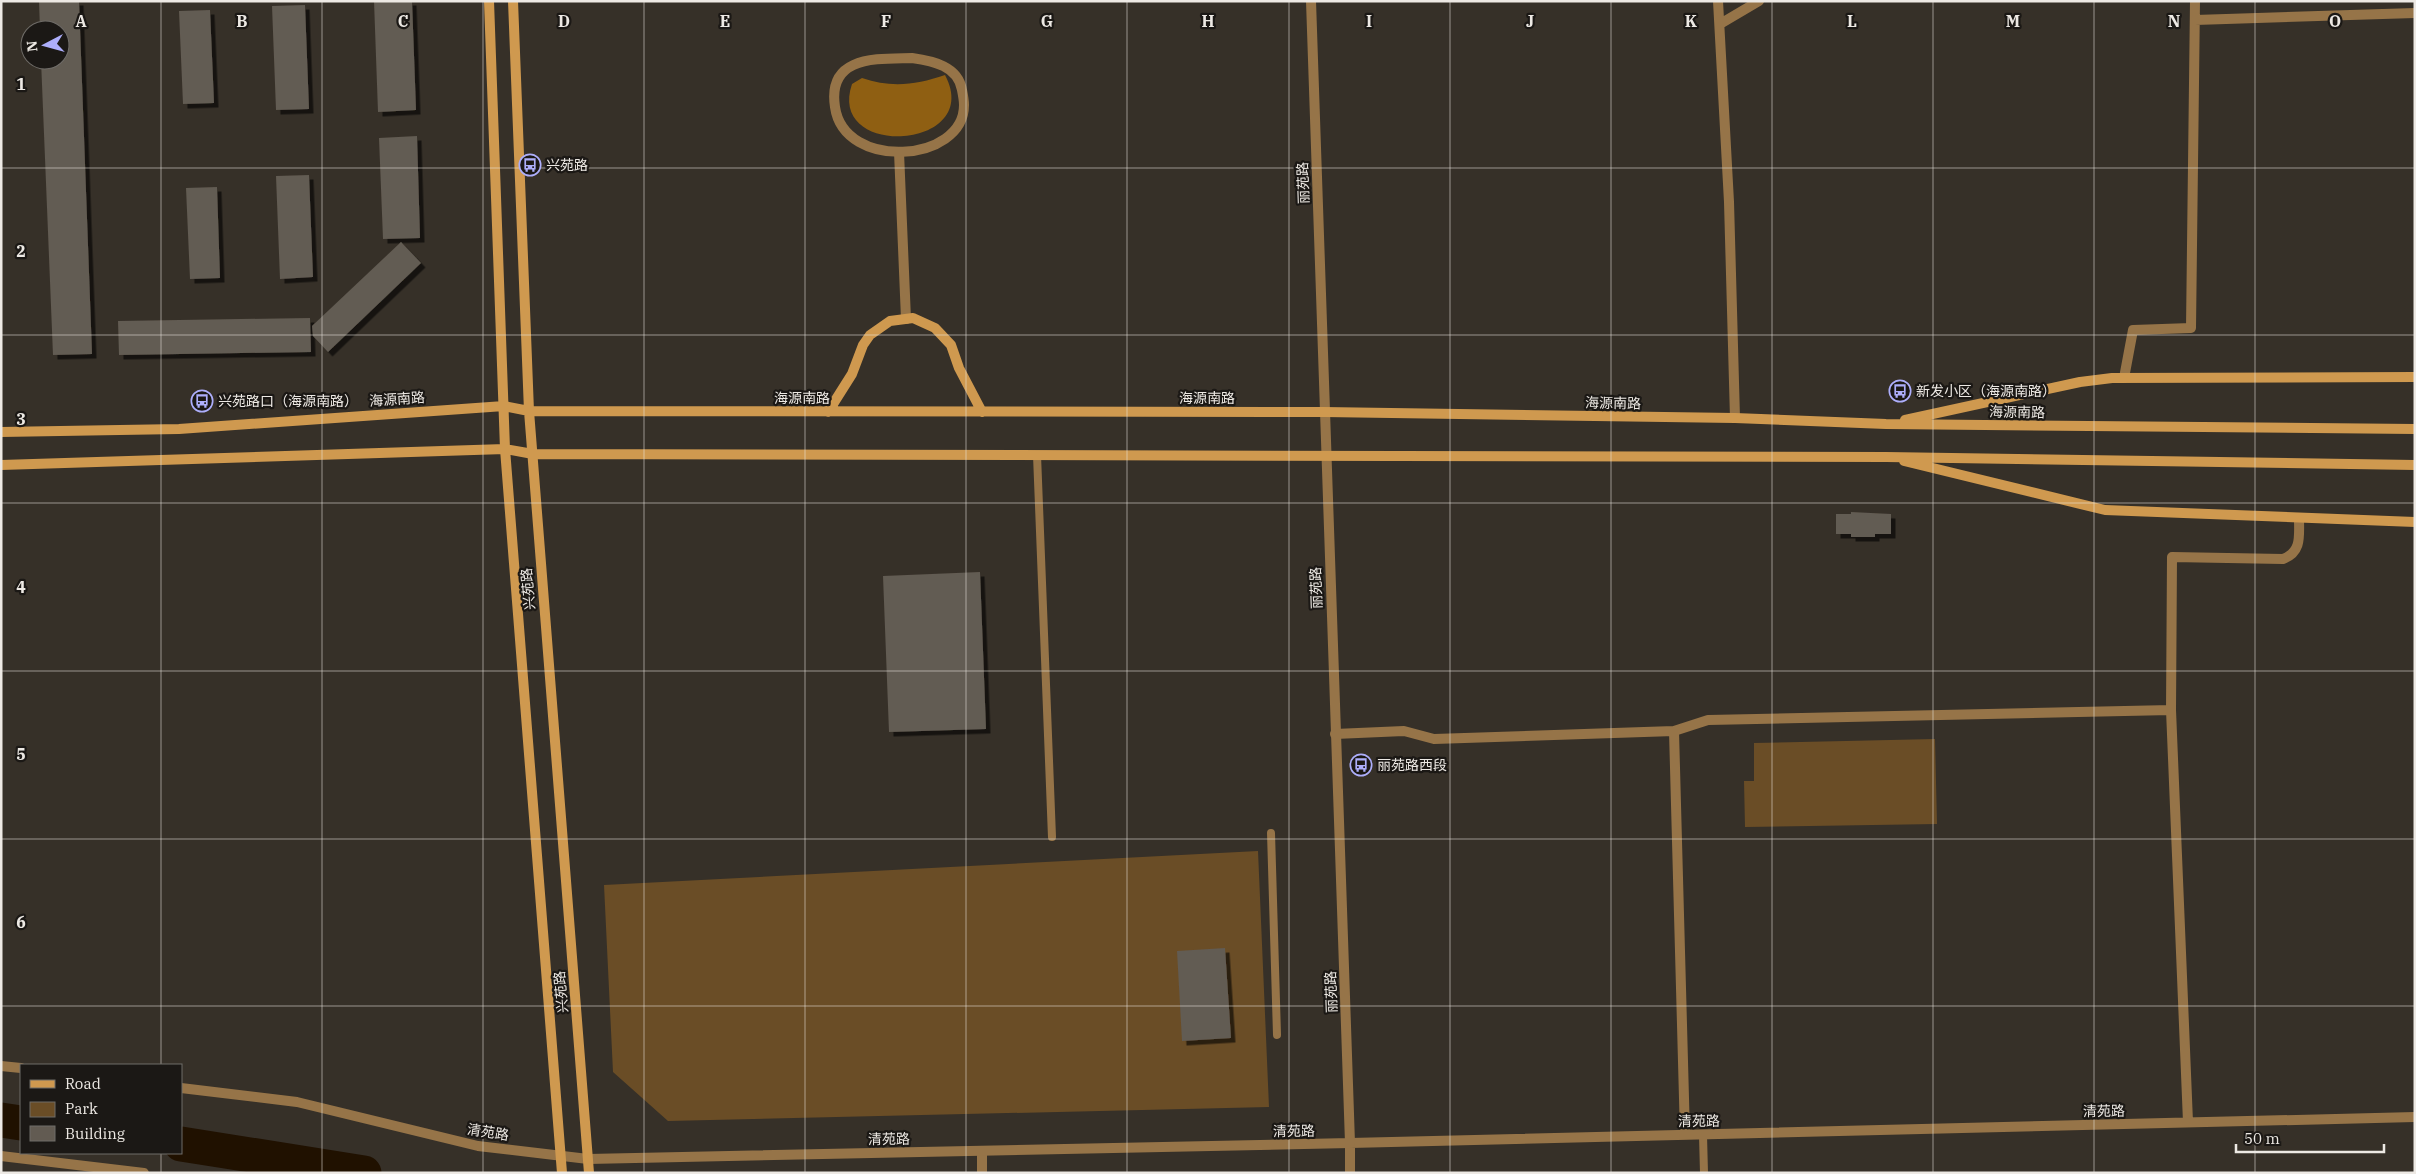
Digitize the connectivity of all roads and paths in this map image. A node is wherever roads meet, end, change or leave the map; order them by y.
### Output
1 (489, 1) edge
2 (514, 1) edge
3 (1311, 1) edge
4 (1718, 1) edge
5 (1759, 1) edge
6 (2195, 1) edge
7 (2415, 13) edge
8 (2195, 20) junction
9 (1720, 24) junction
10 (899, 152) junction
11 (906, 319) junction
12 (2415, 377) edge
13 (2124, 378) junction
14 (504, 406) junction
15 (529, 411) junction
16 (828, 412) junction
17 (982, 412) junction
18 (1324, 412) junction
19 (1735, 418) junction
20 (1886, 424) junction
21 (2415, 429) edge
22 (1, 432) edge
23 (506, 449) junction
24 (533, 454) junction
25 (1037, 455) junction
26 (1325, 455) junction
27 (1886, 457) junction
28 (1, 465) edge
29 (2415, 466) edge
30 (2299, 518) junction
31 (2415, 522) edge
32 (2171, 710) junction
33 (1674, 731) junction
34 (1335, 734) junction
35 (1271, 833) dead end
36 (1052, 836) dead end
37 (1277, 1035) dead end
38 (1, 1066) edge
39 (20, 1068) edge
40 (182, 1088) edge
41 (2415, 1117) edge
42 (2188, 1122) junction
43 (1685, 1135) junction
44 (1703, 1135) junction
45 (1350, 1143) junction
46 (982, 1151) junction
47 (561, 1154) junction
48 (1, 1156) edge
49 (588, 1159) junction
50 (144, 1173) edge
51 (562, 1173) edge
52 (589, 1173) edge
53 (982, 1173) edge
54 (1350, 1173) edge
55 (1704, 1173) edge

1 - 14 main road, 兴苑路
2 - 15 main road, 兴苑路
3 - 18 street, 丽苑路
4 - 9 street
5 - 9 street
6 - 8 street
7 - 8 street
8 - 13 street
9 - 19 street
10 - 10 street
10 - 11 street
11 - 16 main road
11 - 17 main road
12 - 13 main road
13 - 20 main road
14 - 15 main road, 海源南路
14 - 22 main road, 海源南路
14 - 23 main road, 兴苑路
15 - 16 main road, 海源南路
15 - 24 main road, 兴苑路
16 - 17 main road, 海源南路
17 - 18 main road, 海源南路
18 - 19 main road, 海源南路
18 - 26 street, 丽苑路
19 - 20 main road, 海源南路
20 - 21 main road, 海源南路
23 - 24 main road
23 - 28 main road
23 - 47 main road, 兴苑路
24 - 25 main road
24 - 49 main road, 兴苑路
25 - 26 main road
25 - 36 lane
26 - 27 main road
26 - 34 street, 丽苑路
27 - 29 main road
27 - 30 main road
30 - 31 main road
30 - 32 street
32 - 33 street
32 - 42 street
33 - 34 street
33 - 43 street
34 - 45 street, 丽苑路
35 - 37 lane
38 - 39 street
40 - 47 street, 清苑路
41 - 42 street, 清苑路
42 - 44 street, 清苑路
43 - 44 street, 清苑路
43 - 45 street, 清苑路
44 - 55 lane
45 - 46 street, 清苑路
45 - 54 street, 丽苑路
46 - 49 street, 清苑路
46 - 53 street
47 - 49 street, 清苑路
47 - 51 main road, 兴苑路
48 - 50 street
49 - 52 main road, 兴苑路

